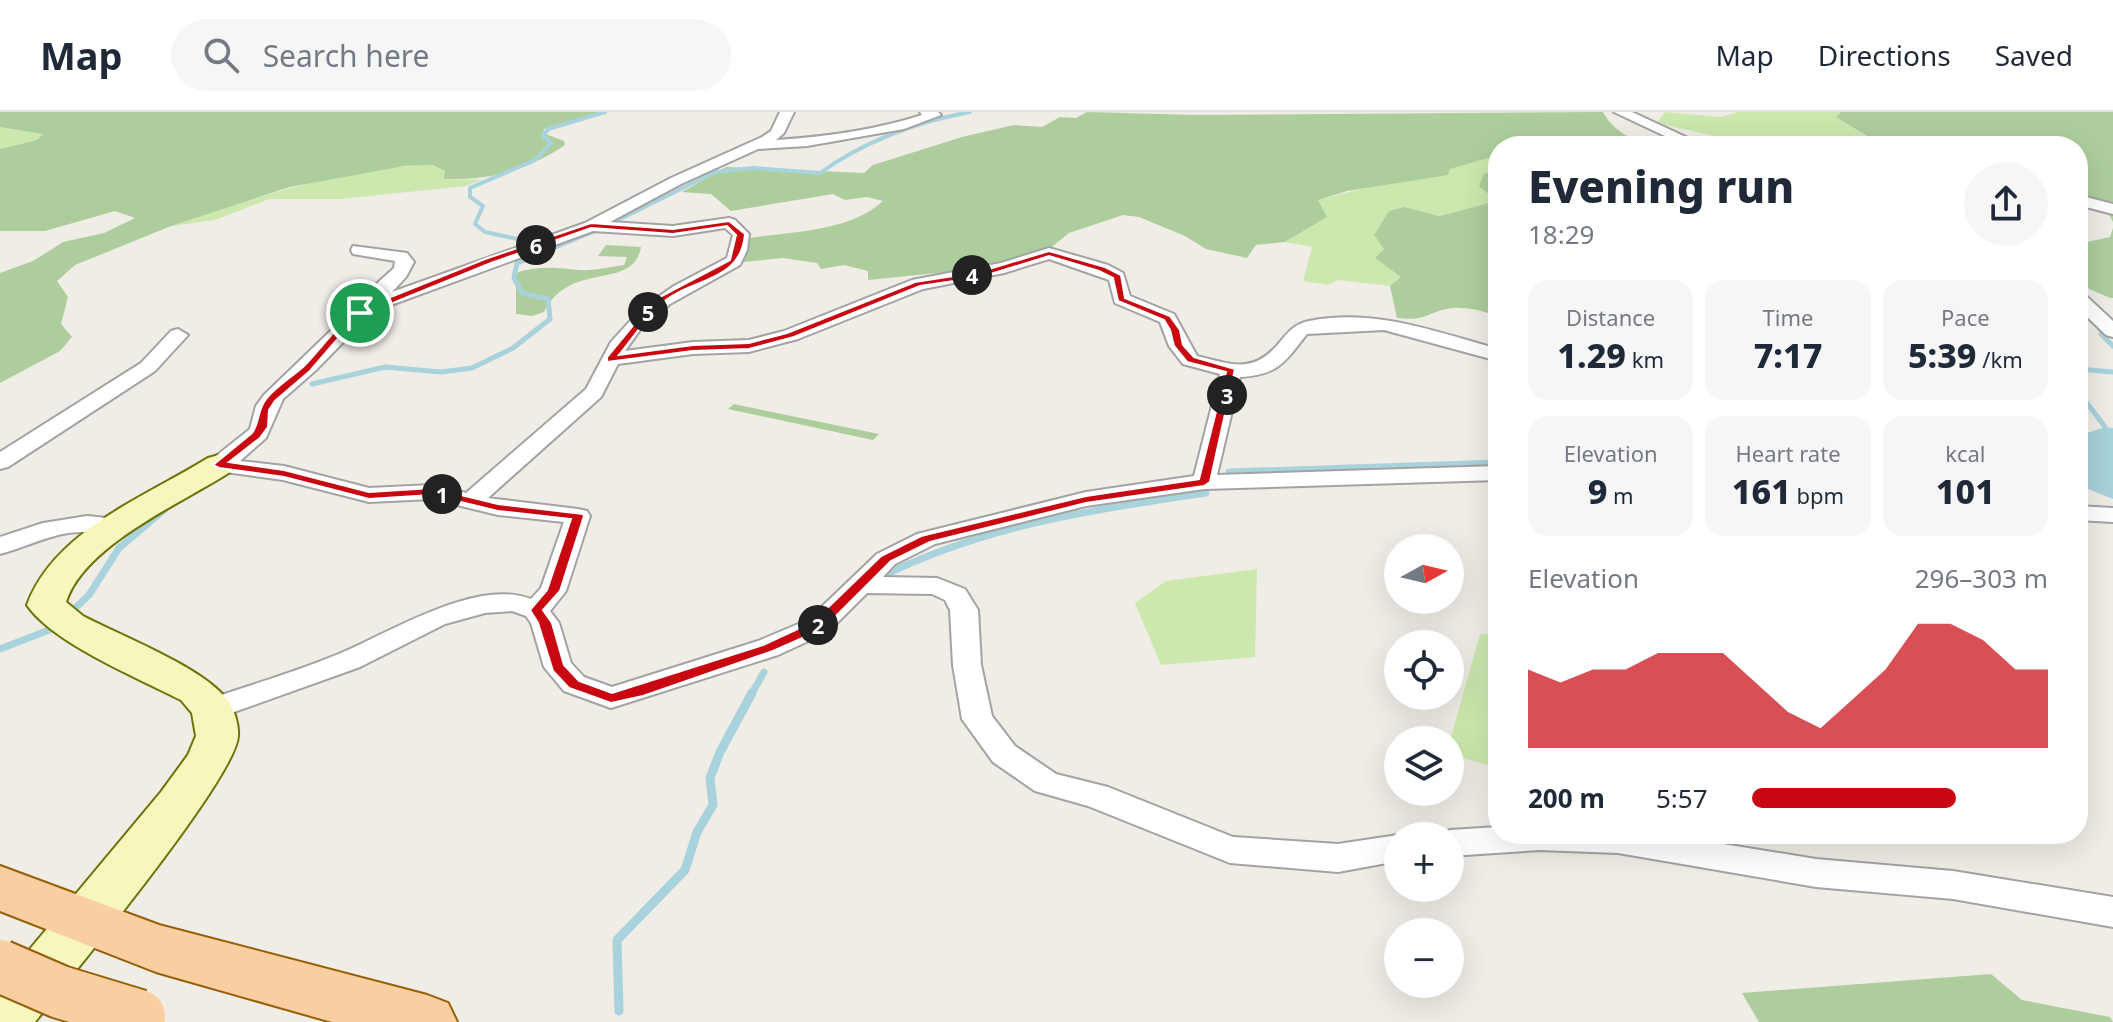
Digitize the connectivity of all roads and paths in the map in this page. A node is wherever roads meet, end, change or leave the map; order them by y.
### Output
1 (787, 112) edge
2 (926, 112) edge
3 (1621, 112) edge
4 (1675, 136) edge
5 (758, 145) junction
6 (2088, 203) edge
7 (2113, 209) edge
8 (599, 227) junction
9 (359, 250) dead end
10 (2088, 307) edge
11 (360, 313) junction
12 (2088, 324) edge
13 (2110, 328) edge
14 (178, 335) dead end
15 (1488, 352) edge
16 (611, 359) junction
17 (1231, 371) junction
18 (0, 462) edge
19 (219, 465) junction
20 (1488, 473) edge
21 (1204, 482) junction
22 (470, 502) junction
23 (2088, 514) edge
24 (2113, 515) edge
25 (118, 525) junction
26 (0, 546) edge
27 (860, 585) junction
28 (536, 610) junction
29 (212, 709) junction
30 (1488, 840) edge
31 (1464, 842) edge
32 (1642, 844) edge
33 (1384, 850) edge
34 (0, 888) edge
35 (2113, 912) edge
36 (87, 920) junction
37 (0, 966) edge
38 (149, 1019) edge
39 (3, 1022) edge
40 (427, 1022) edge

1 - 5 street
2 - 5 street
3 - 4 street
5 - 8 street
6 - 7 street
8 - 11 street
8 - 16 street
9 - 11 street
10 - 13 street
11 - 19 street
12 - 13 street
14 - 18 street
15 - 17 street
16 - 17 street
16 - 22 street
17 - 21 street
19 - 22 street
19 - 25 street
20 - 21 street
21 - 27 street
22 - 28 street
23 - 24 street
25 - 26 street
25 - 29 street
27 - 28 street
27 - 33 street
28 - 29 street
29 - 36 street
30 - 31 street
32 - 35 street
34 - 36 main road
36 - 39 street
36 - 40 main road
37 - 38 main road, bridge

